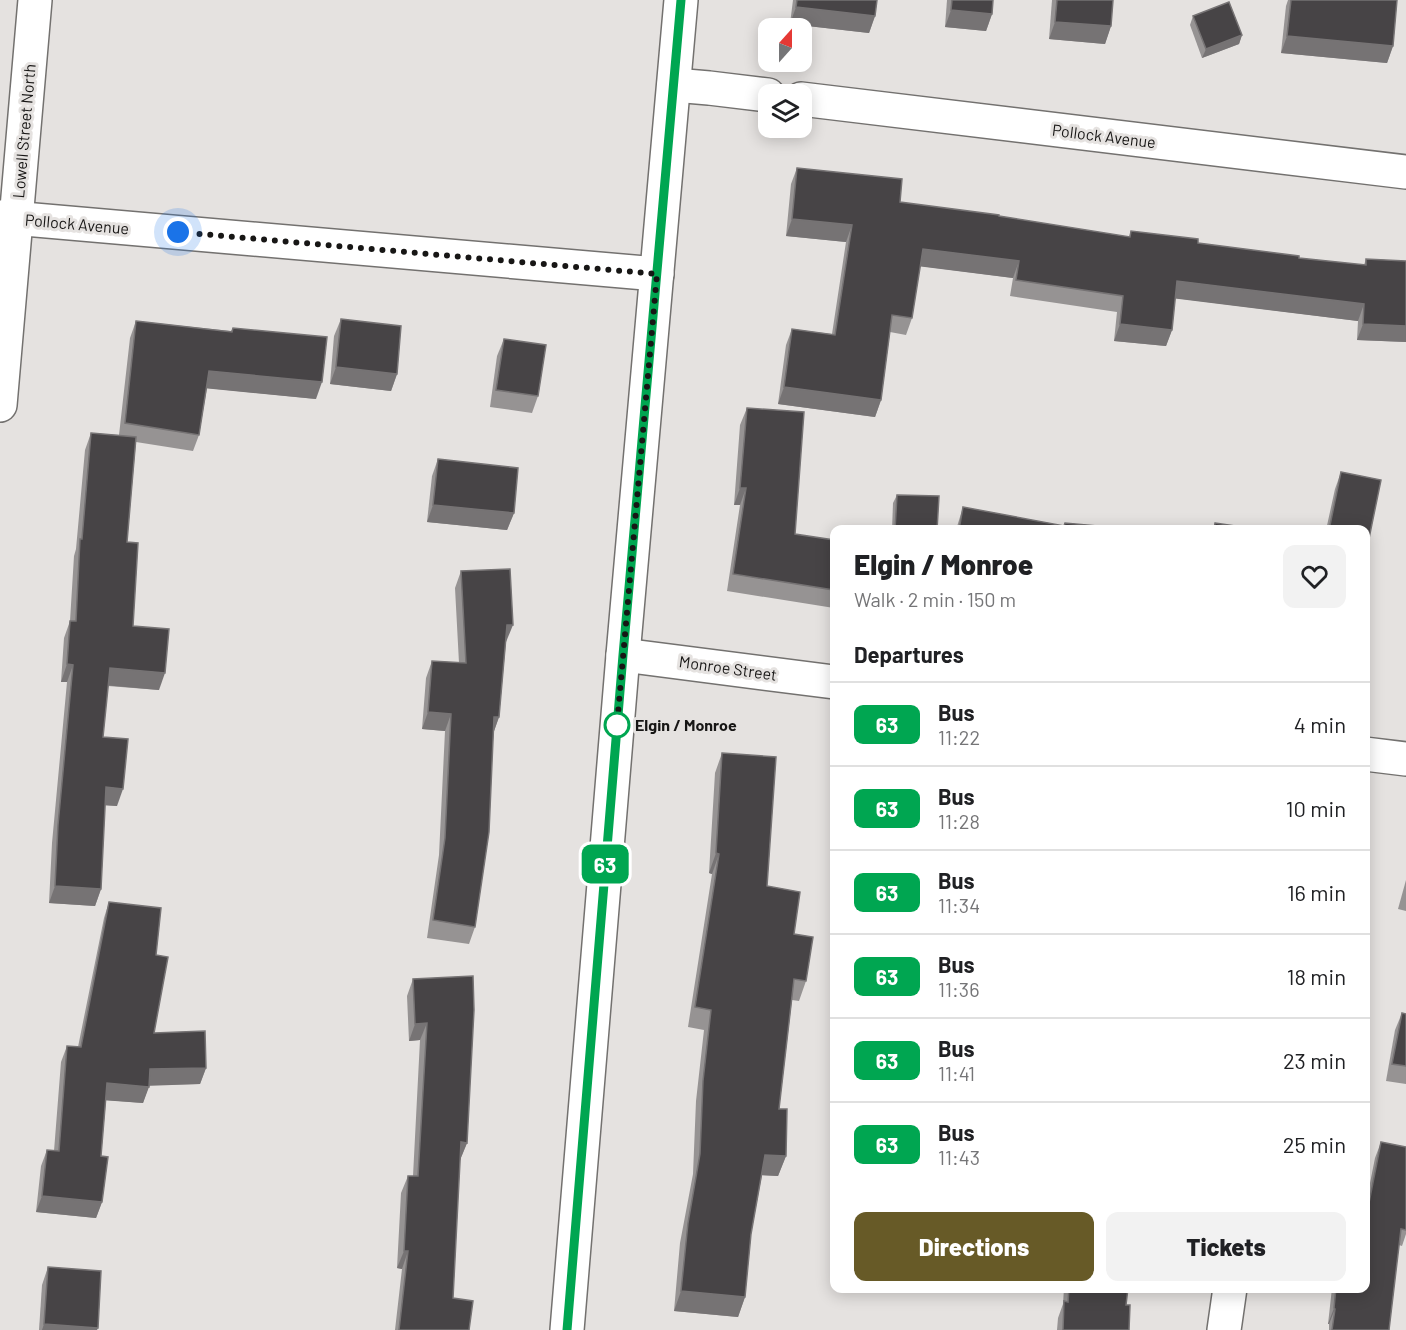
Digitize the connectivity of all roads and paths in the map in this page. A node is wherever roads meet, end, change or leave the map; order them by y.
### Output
1 (34, 0) edge
2 (681, 0) edge
3 (674, 85) junction
4 (758, 94) edge
5 (812, 100) edge
6 (1406, 172) edge
7 (8, 218) edge
8 (657, 274) junction
9 (0, 405) edge
10 (623, 655) junction
11 (830, 681) edge
12 (1370, 755) edge
13 (1406, 759) edge
14 (1229, 1293) edge
15 (567, 1330) edge
16 (1224, 1330) edge

1 - 7 street, Lowell Street North
2 - 3 street
3 - 4 street
3 - 8 street
5 - 6 street, Pollock Avenue
7 - 8 street, Pollock Avenue
7 - 9 street, Lowell Street North
8 - 10 street
10 - 11 street, Monroe Street
10 - 15 street
12 - 13 street
14 - 16 street

